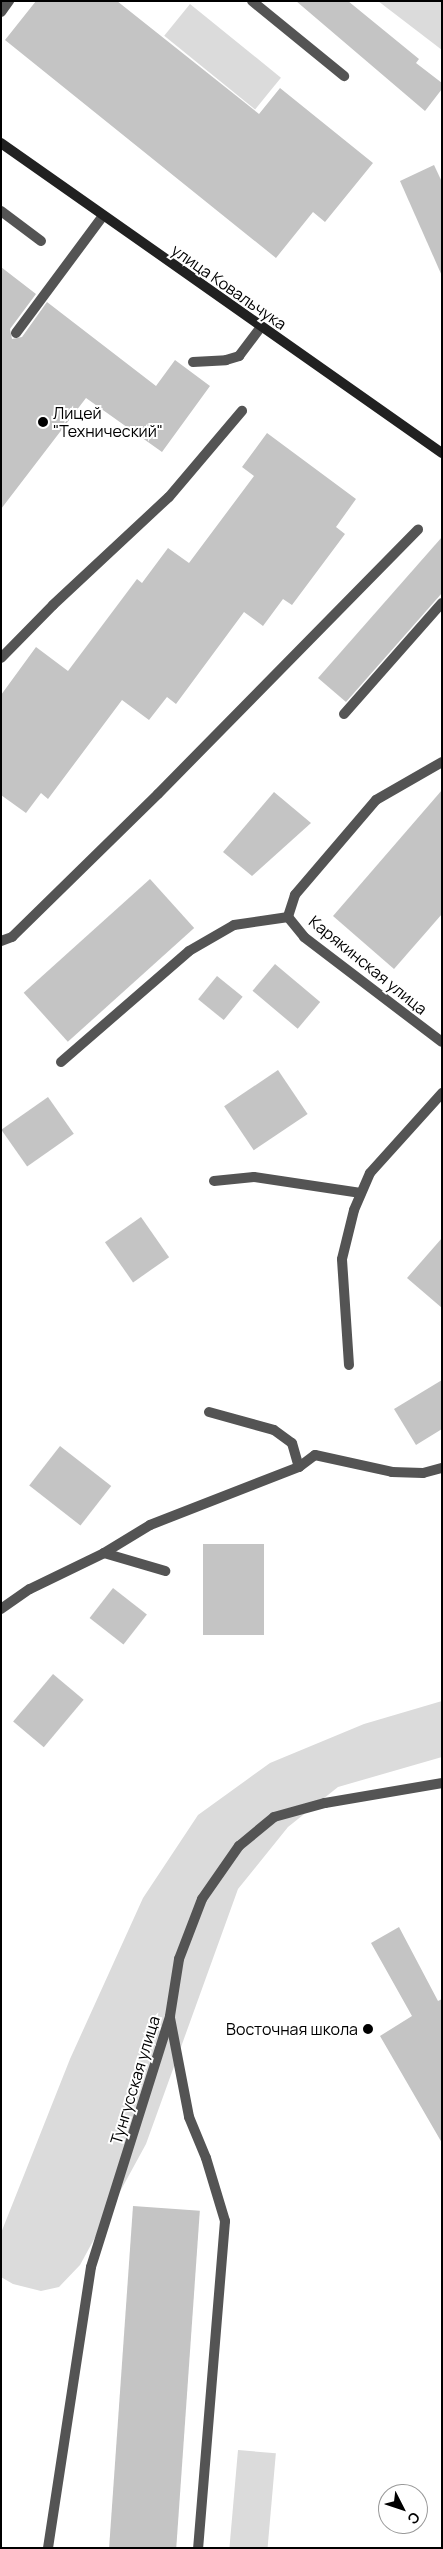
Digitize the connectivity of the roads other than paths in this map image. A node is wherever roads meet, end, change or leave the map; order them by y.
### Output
1 (10, 1) edge
2 (252, 1) edge
3 (1, 12) edge
4 (344, 76) dead end
5 (1, 144) edge
6 (1, 211) edge
7 (103, 216) junction
8 (41, 241) dead end
9 (260, 328) junction
10 (16, 333) dead end
11 (192, 362) dead end
12 (242, 411) dead end
13 (442, 453) edge
14 (418, 529) dead end
15 (442, 603) edge
16 (1, 658) edge
17 (344, 714) dead end
18 (442, 762) edge
19 (288, 917) junction
20 (1, 941) edge
21 (442, 1042) edge
22 (62, 1062) dead end
23 (442, 1093) edge
24 (214, 1181) dead end
25 (361, 1193) junction
26 (349, 1365) dead end
27 (209, 1412) dead end
28 (300, 1467) junction
29 (442, 1468) edge
30 (104, 1553) junction
31 (165, 1572) dead end
32 (1, 1609) edge
33 (442, 1783) edge
34 (170, 2016) junction
35 (48, 2548) edge
36 (198, 2548) edge

1 - 3 lane
2 - 4 lane
5 - 7 main road, улица Ковальчука
6 - 8 lane
7 - 9 main road, улица Ковальчука
7 - 10 lane
9 - 11 lane
9 - 13 main road, улица Ковальчука
12 - 16 lane
14 - 20 lane
15 - 17 lane
18 - 19 lane, Карякинская улица
19 - 21 lane, Карякинская улица
19 - 22 lane
23 - 25 lane
24 - 25 lane
25 - 26 lane
27 - 28 lane
28 - 29 lane
28 - 30 lane
30 - 31 lane
30 - 32 lane
33 - 34 lane, Тунгусская улица
34 - 35 lane, Тунгусская улица
34 - 36 lane

